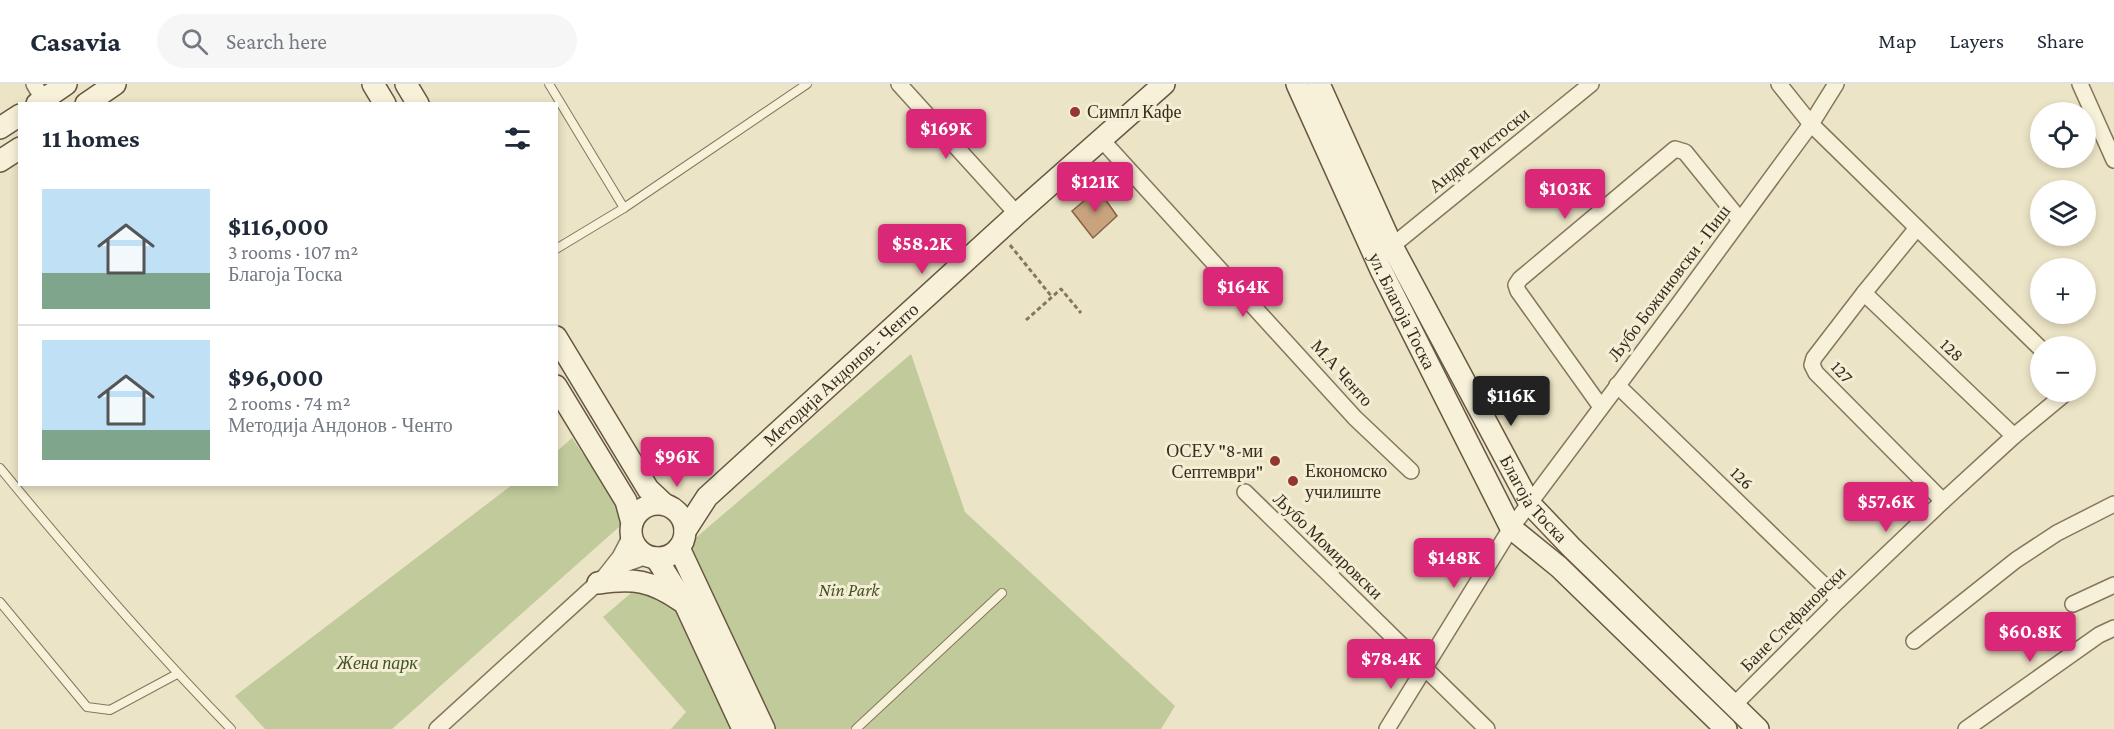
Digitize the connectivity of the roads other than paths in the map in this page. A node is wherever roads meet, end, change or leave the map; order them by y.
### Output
1 (66, 84) edge
2 (116, 84) edge
3 (373, 84) edge
4 (549, 84) edge
5 (807, 84) edge
6 (899, 84) edge
7 (1164, 84) edge
8 (1298, 84) edge
9 (1319, 84) edge
10 (1591, 84) edge
11 (1779, 84) edge
12 (1836, 84) edge
13 (2080, 84) edge
14 (38, 96) edge
15 (89, 102) edge
16 (384, 102) edge
17 (18, 116) edge
18 (1811, 123) junction
19 (0, 128) edge
20 (1101, 139) junction
21 (18, 149) edge
22 (2114, 160) edge
23 (0, 161) edge
24 (624, 208) junction
25 (1017, 214) junction
26 (1740, 220) junction
27 (1917, 228) junction
28 (1392, 246) junction
29 (558, 248) edge
30 (1864, 293) junction
31 (2030, 338) edge
32 (558, 340) edge
33 (1617, 385) junction
34 (558, 389) edge
35 (2055, 402) edge
36 (1601, 407) junction
37 (2014, 436) junction
38 (0, 468) edge
39 (1411, 471) dead end
40 (1245, 492) dead end
41 (707, 497) junction
42 (1943, 501) junction
43 (1530, 504) junction
44 (2114, 504) edge
45 (668, 506) junction
46 (1511, 528) junction
47 (632, 529) junction
48 (682, 540) junction
49 (652, 557) junction
50 (601, 579) junction
51 (2114, 585) edge
52 (1002, 592) dead end
53 (1839, 600) junction
54 (0, 602) edge
55 (2073, 603) dead end
56 (685, 604) junction
57 (2114, 628) edge
58 (1914, 641) dead end
59 (1424, 667) junction
60 (177, 674) junction
61 (1734, 705) junction
62 (231, 729) edge
63 (437, 729) edge
64 (743, 729) edge
65 (764, 729) edge
66 (856, 729) edge
67 (1387, 729) edge
68 (1487, 729) edge
69 (1726, 729) edge
70 (1758, 729) edge
71 (1966, 729) edge

1 - 14 street
2 - 15 street
3 - 16 street
4 - 24 lane
5 - 24 lane
6 - 25 street
7 - 20 street, Методија Андонов - Ченто
8 - 46 street, ул. Благоја Тоска
9 - 28 street, Благоја Тоска
10 - 28 street, Андре Ристоски
11 - 18 street
12 - 18 street, Љубо Божиновски - Пиш
13 - 22 street
17 - 19 street
18 - 26 street, Љубо Божиновски - Пиш
18 - 27 street
20 - 25 street, Методија Андонов - Ченто
20 - 39 street, М.А Ченто
21 - 23 street
24 - 29 lane
25 - 41 street, Методија Андонов - Ченто
26 - 33 street, Љубо Божиновски - Пиш
26 - 36 street
27 - 30 street, 127
27 - 31 street
28 - 43 street, Благоја Тоска
30 - 37 street, 128
30 - 42 street, 127
32 - 45 street
33 - 36 street, Љубо Божиновски - Пиш
33 - 53 street, 126
34 - 47 street
35 - 37 street, Бане Стефановски
36 - 43 street, Љубо Божиновски - Пиш
37 - 42 street, Бане Стефановски
38 - 60 lane
40 - 59 street, Љубо Момировски
41 - 45 street, Методија Андонов - Ченто
41 - 48 street, Методија Андонов - Ченто
42 - 53 street, Бане Стефановски
43 - 46 street, Љубо Божиновски - Пиш
43 - 61 street, Благоја Тоска
44 - 58 street
45 - 47 street
45 - 48 street
46 - 59 street, Љубо Божиновски - Пиш
46 - 69 street, ул. Благоја Тоска
47 - 49 street
47 - 50 street
48 - 49 street
48 - 65 street
49 - 50 street
49 - 56 street
50 - 56 street
50 - 63 street
51 - 55 street
52 - 66 lane
53 - 61 street, Бане Стефановски
54 - 60 lane
56 - 64 street
57 - 71 street
59 - 67 street, Љубо Божиновски - Пиш
59 - 68 street, Љубо Момировски
60 - 62 lane
61 - 70 street, Благоја Тоска

